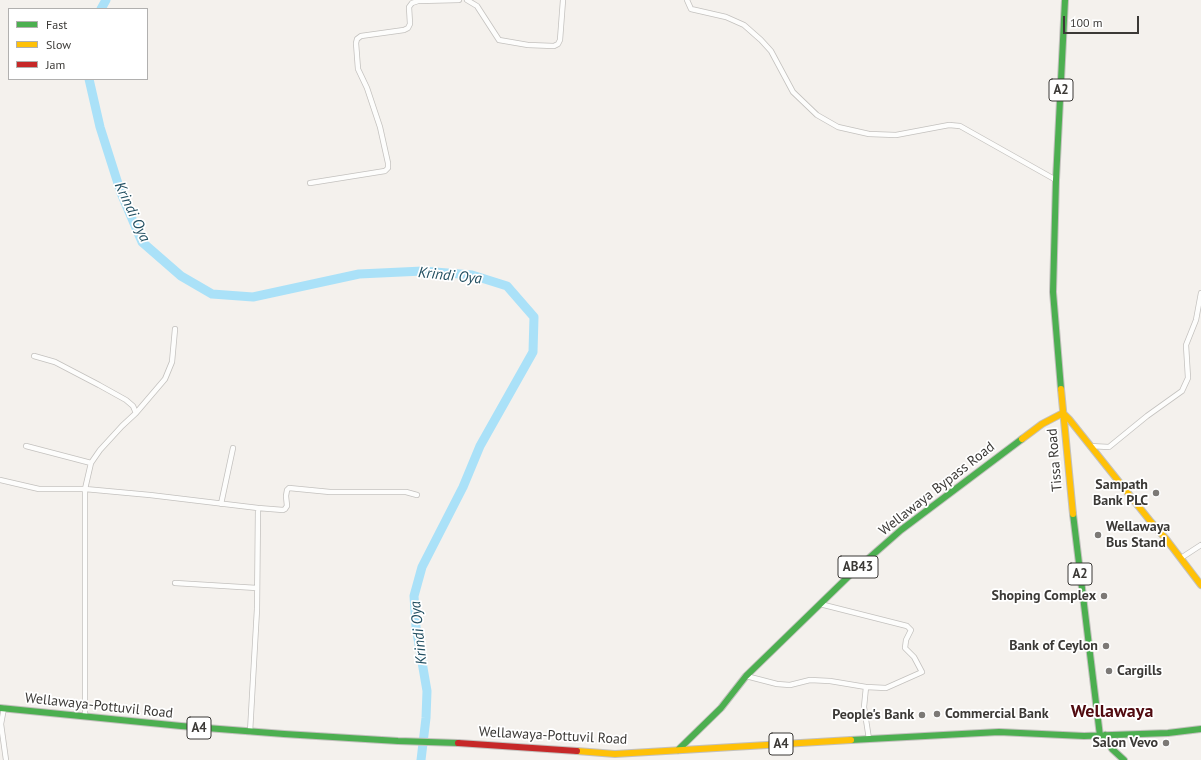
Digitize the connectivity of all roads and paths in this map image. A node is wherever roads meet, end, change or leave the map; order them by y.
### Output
1 (459, 0) edge
2 (467, 0) edge
3 (563, 0) edge
4 (687, 0) edge
5 (1065, 0) edge
6 (1056, 180) junction
7 (310, 183) dead end
8 (1201, 293) edge
9 (175, 329) dead end
10 (34, 356) dead end
11 (136, 413) junction
12 (1063, 413) junction
13 (26, 446) dead end
14 (1090, 446) junction
15 (233, 448) dead end
16 (91, 463) junction
17 (0, 480) edge
18 (85, 489) junction
19 (417, 495) dead end
20 (221, 504) junction
21 (258, 508) junction
22 (1201, 545) edge
23 (1181, 558) junction
24 (175, 583) dead end
25 (1201, 585) edge
26 (257, 588) junction
27 (820, 604) junction
28 (746, 676) junction
29 (866, 687) junction
30 (2, 708) edge
31 (85, 716) junction
32 (1201, 729) edge
33 (250, 732) junction
34 (1102, 736) junction
35 (869, 739) junction
36 (678, 750) junction
37 (6, 760) edge
38 (1124, 760) edge

1 - 7 street
2 - 3 street
4 - 6 street
5 - 6 main road, A2
6 - 12 main road, Tissa Road / A2
8 - 14 street
9 - 11 street
10 - 11 street
11 - 16 street
12 - 14 main road
12 - 27 main road, Wellawaya Bypass Road / AB43
12 - 34 main road, Tissa Road / A2
13 - 16 street
14 - 23 main road
15 - 20 street
16 - 18 street
17 - 18 street
18 - 20 street
18 - 31 street
19 - 21 street
20 - 21 street
21 - 26 street
22 - 23 street
23 - 25 main road
24 - 26 street
26 - 33 street
27 - 28 main road, Wellawaya Bypass Road / AB43
27 - 29 street
28 - 29 street
28 - 36 main road, Wellawaya Bypass Road / AB43
29 - 35 street
30 - 31 main road, Wellawaya-Pottuvil Road / A4
30 - 37 street
31 - 33 main road, Wellawaya-Pottuvil Road / A4
32 - 34 main road, Wellawaya-Pottuvil Road / A4
33 - 36 main road, Wellawaya-Pottuvil Road / A4
34 - 35 main road, Wellawaya-Pottuvil Road / A4
34 - 38 main road
35 - 36 main road, Wellawaya-Pottuvil Road / A4

